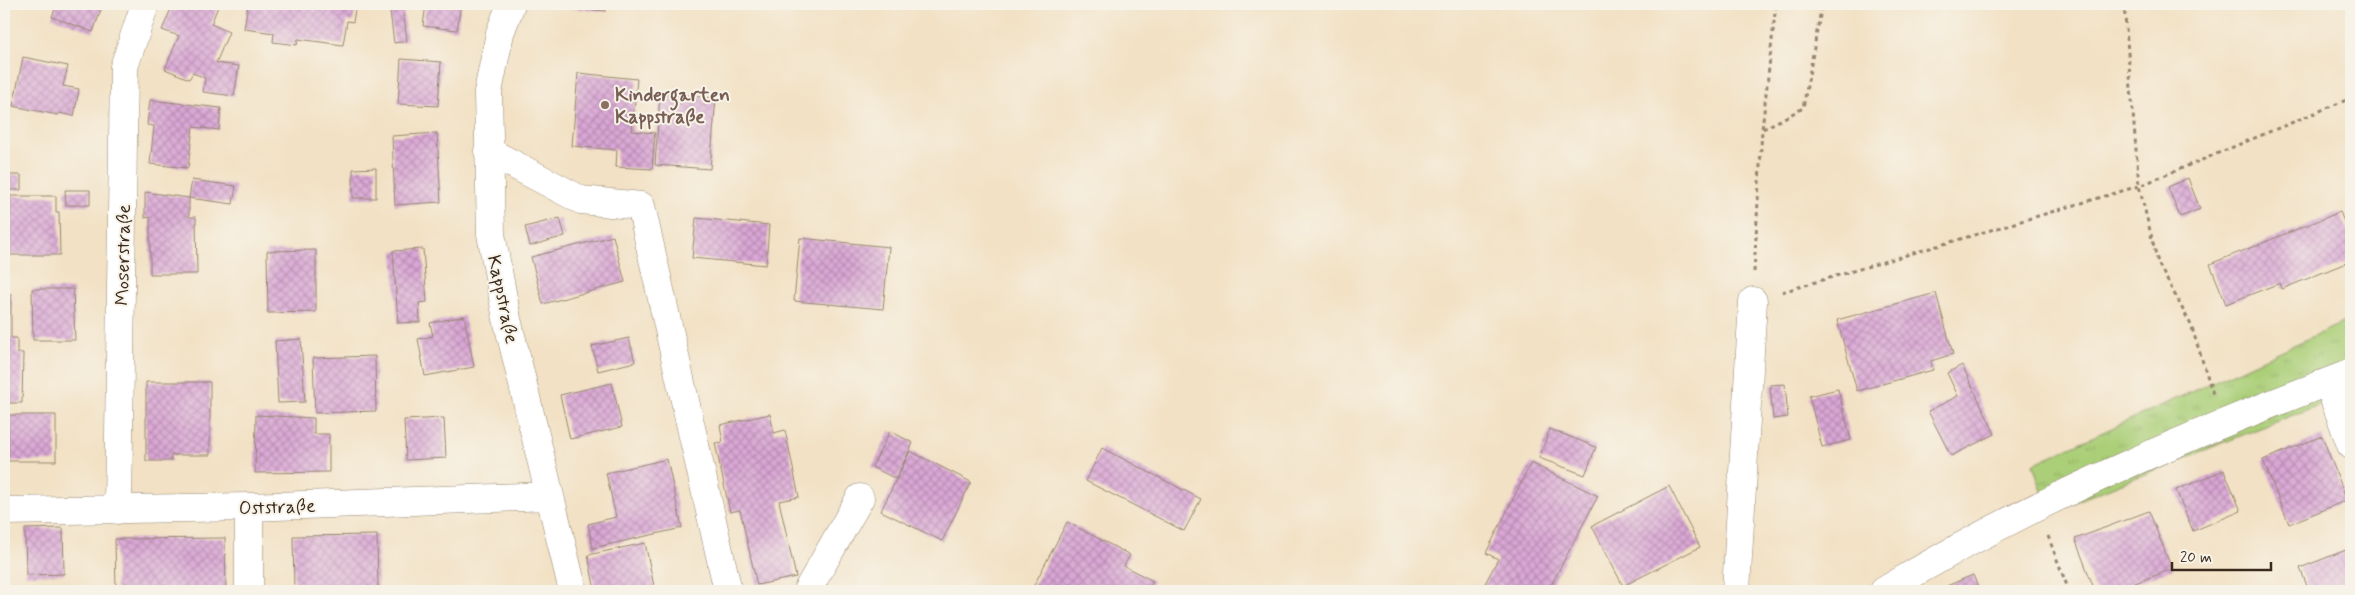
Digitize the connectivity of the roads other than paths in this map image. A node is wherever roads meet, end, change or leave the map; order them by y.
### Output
1 (145, 4) edge
2 (511, 4) edge
3 (488, 151) junction
4 (1753, 301) road end
5 (2339, 378) edge
6 (2351, 445) edge
7 (550, 496) junction
8 (860, 498) dead end
9 (249, 507) junction
10 (118, 510) junction
11 (4, 511) edge
12 (249, 591) edge
13 (573, 591) edge
14 (728, 591) edge
15 (807, 591) edge
16 (1736, 591) edge
17 (1884, 591) edge

1 - 10 street, Moserstraße
2 - 3 street, Kappstraße
3 - 7 street, Kappstraße
3 - 14 street
4 - 16 street
5 - 6 street
5 - 17 street
7 - 9 street, Oststraße
7 - 13 street, Kappstraße
8 - 15 street
9 - 10 street, Oststraße
9 - 12 street
10 - 11 street, Oststraße

